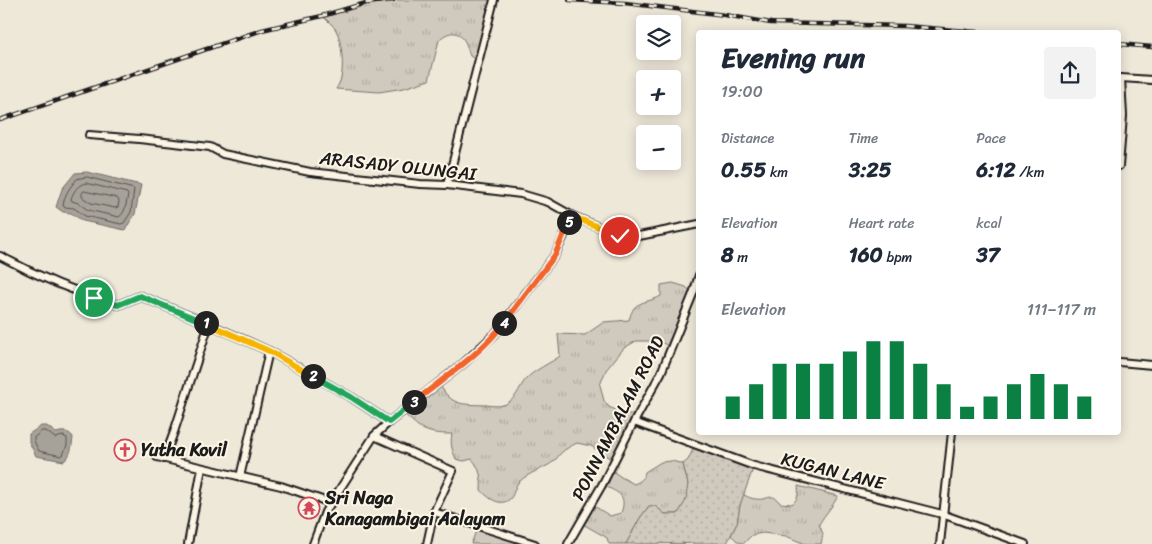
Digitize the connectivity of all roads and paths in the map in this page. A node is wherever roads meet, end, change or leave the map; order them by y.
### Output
1 (494, 0) edge
2 (1121, 79) edge
3 (1152, 80) edge
4 (1121, 91) edge
5 (89, 135) dead end
6 (1121, 141) edge
7 (447, 185) junction
8 (572, 216) junction
9 (696, 225) edge
10 (0, 256) edge
11 (696, 284) edge
12 (209, 324) junction
13 (269, 351) junction
14 (1121, 362) edge
15 (1152, 365) edge
16 (389, 422) junction
17 (634, 422) junction
18 (952, 435) edge
19 (374, 436) junction
20 (202, 468) junction
21 (240, 477) junction
22 (331, 503) junction
23 (434, 512) junction
24 (942, 514) junction
25 (188, 544) edge
26 (313, 544) edge
27 (427, 544) edge
28 (535, 544) edge
29 (568, 544) edge
30 (940, 544) edge
31 (1025, 544) edge

1 - 7 street
2 - 3 street
4 - 6 street
5 - 7 street, ARASADY OLUNGAI
7 - 8 street, ARASADY OLUNGAI
8 - 9 street, ARASADY OLUNGAI
8 - 16 street
10 - 12 street
11 - 17 street, PONNAMBALAM ROAD
12 - 13 street
12 - 20 street
13 - 16 street
13 - 21 street
14 - 15 street
16 - 19 street
17 - 24 street, KUGAN LANE
17 - 29 street, PONNAMBALAM ROAD
18 - 24 street
19 - 22 street
19 - 23 street
20 - 21 street
20 - 25 street
21 - 22 street
22 - 26 street
23 - 27 street
23 - 28 street
24 - 30 street
24 - 31 street, KUGAN LANE

